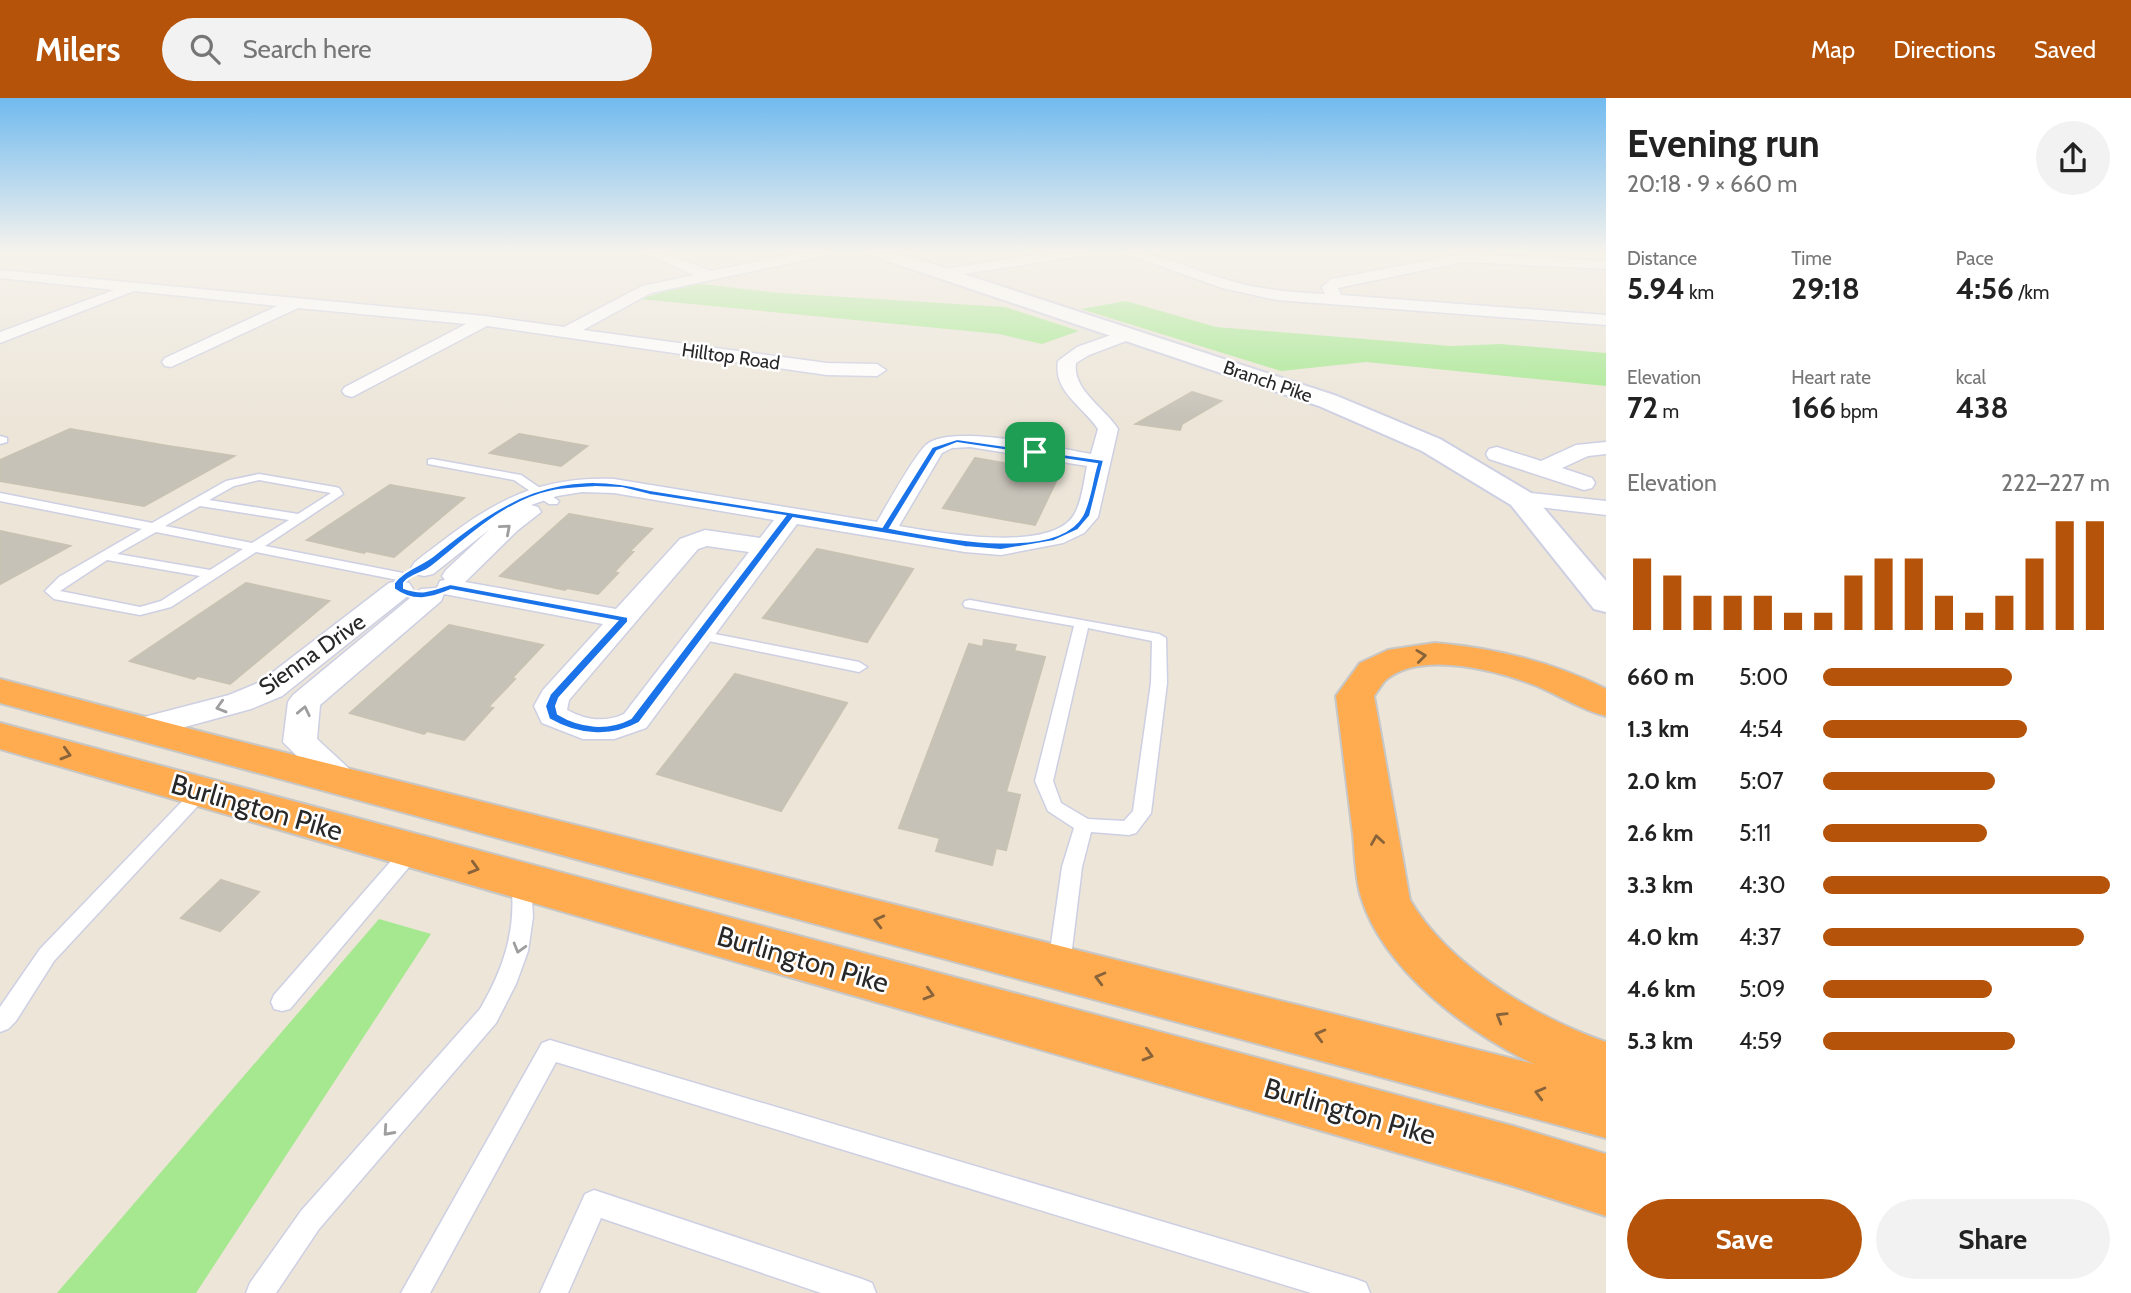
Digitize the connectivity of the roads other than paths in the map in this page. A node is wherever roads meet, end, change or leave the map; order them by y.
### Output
1 (83, 307) edge
2 (287, 307) edge
3 (335, 307) edge
4 (612, 307) edge
5 (1044, 307) edge
6 (1427, 307) edge
7 (1606, 320) edge
8 (485, 321) junction
9 (567, 332) junction
10 (1119, 332) junction
11 (0, 338) edge
12 (171, 362) dead end
13 (877, 370) dead end
14 (352, 391) dead end
15 (1606, 448) edge
16 (1497, 454) dead end
17 (432, 462) dead end
18 (1101, 462) junction
19 (1543, 469) junction
20 (1584, 483) dead end
21 (547, 496) junction
22 (0, 498) edge
23 (1521, 499) junction
24 (198, 502) junction
25 (1606, 508) edge
26 (791, 514) junction
27 (300, 518) junction
28 (154, 528) junction
29 (884, 530) junction
30 (766, 547) junction
31 (254, 548) junction
32 (105, 556) junction
33 (212, 574) junction
34 (427, 582) junction
35 (1606, 602) edge
36 (970, 604) dead end
37 (624, 620) junction
38 (1082, 623) junction
39 (699, 635) junction
40 (859, 667) dead end
41 (0, 691) edge
42 (1606, 705) edge
43 (137, 729) junction
44 (0, 736) edge
45 (344, 783) junction
46 (201, 792) junction
47 (1084, 825) junction
48 (412, 850) junction
49 (521, 881) junction
50 (1058, 967) junction
51 (282, 1002) dead end
52 (0, 1021) edge
53 (1606, 1068) edge
54 (1606, 1110) edge
55 (1513, 1156) junction
56 (1606, 1185) edge
57 (1606, 1194) edge
58 (260, 1293) edge
59 (415, 1293) edge
60 (554, 1293) edge
61 (862, 1293) edge
62 (1356, 1293) edge

1 - 11 street
2 - 12 street
3 - 8 street, Hilltop Road
4 - 9 street
5 - 10 street, Branch Pike
6 - 7 street
8 - 9 street, Hilltop Road
8 - 14 street
9 - 13 street, Hilltop Road
10 - 18 street, Sienna Drive
10 - 23 street, Branch Pike
15 - 19 street
16 - 19 street
17 - 21 lane
18 - 29 street
18 - 29 street, Sienna Drive
19 - 20 street
21 - 26 street, Sienna Drive
21 - 34 street, Sienna Drive
22 - 28 lane
23 - 25 street
23 - 35 street, Branch Pike
24 - 27 lane
24 - 27 lane
24 - 28 lane
26 - 29 street, Sienna Drive
26 - 30 street
27 - 31 lane
28 - 31 lane
28 - 32 lane
30 - 37 street
30 - 39 street
31 - 33 lane
31 - 34 lane
32 - 33 lane
32 - 33 lane
34 - 37 street
34 -> 43 street, Sienna Drive
45 -> 34 street, Sienna Drive
36 - 38 lane
37 - 39 street
38 - 47 lane
38 - 47 lane
39 - 40 lane
41 - 43 highway, Burlington Pike
53 -> 42 highway
43 - 45 highway, Burlington Pike
44 -> 46 highway, Burlington Pike
50 -> 45 highway, Burlington Pike
46 - 48 highway, Burlington Pike
46 - 52 lane
47 - 50 lane
48 -> 49 highway, Burlington Pike
48 - 51 lane
49 -> 55 highway, Burlington Pike
49 -> 58 lane
54 -> 50 highway, Burlington Pike
55 - 56 highway, Burlington Pike
55 - 57 highway
59 - 62 lane
60 - 61 lane

